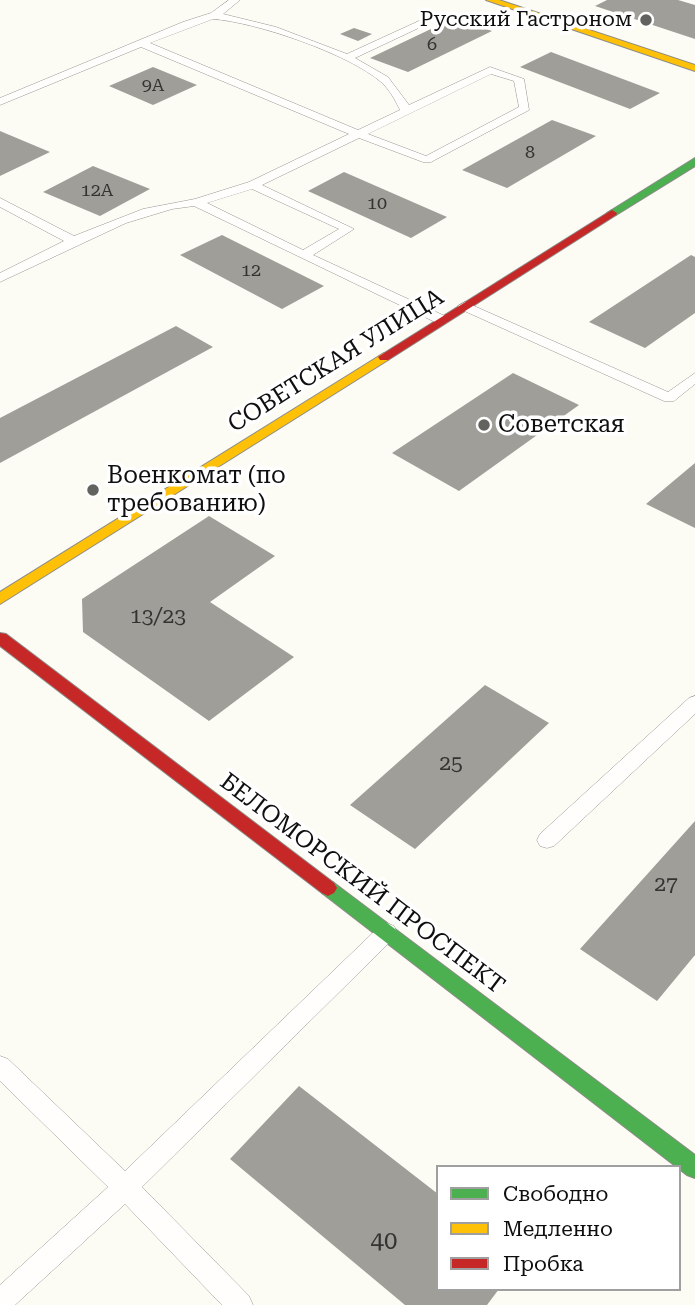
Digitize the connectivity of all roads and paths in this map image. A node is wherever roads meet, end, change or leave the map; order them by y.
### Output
1 (235, 0) edge
2 (490, 0) edge
3 (214, 16) junction
4 (424, 22) dead end
5 (141, 43) junction
6 (348, 57) junction
7 (695, 68) edge
8 (0, 102) edge
9 (406, 111) junction
10 (359, 134) junction
11 (695, 161) edge
12 (253, 186) junction
13 (0, 202) edge
14 (196, 202) junction
15 (75, 242) junction
16 (303, 255) junction
17 (0, 278) edge
18 (465, 306) junction
19 (442, 320) junction
20 (695, 377) edge
21 (0, 599) edge
22 (0, 638) edge
23 (695, 703) edge
24 (547, 841) dead end
25 (387, 932) junction
26 (0, 1066) edge
27 (695, 1168) edge
28 (125, 1187) junction
29 (0, 1301) edge
30 (240, 1305) edge

1 - 3 lane
2 - 7 street
3 - 5 lane
3 - 6 lane
4 - 6 lane
5 - 8 lane
5 - 10 lane
6 - 9 lane
9 - 10 lane
9 - 10 lane
10 - 12 lane
11 - 18 street, СОВЕТСКАЯ УЛИЦА
12 - 14 lane
12 - 16 lane
13 - 15 lane
14 - 15 lane
14 - 16 lane
15 - 17 lane
16 - 19 lane
18 - 19 street, СОВЕТСКАЯ УЛИЦА
18 - 20 lane
19 - 21 street, СОВЕТСКАЯ УЛИЦА
22 - 25 street, БЕЛОМОРСКИЙ ПРОСПЕКТ
23 - 24 lane
25 - 27 street, БЕЛОМОРСКИЙ ПРОСПЕКТ
25 - 28 lane
26 - 28 lane
28 - 29 lane
28 - 30 lane

